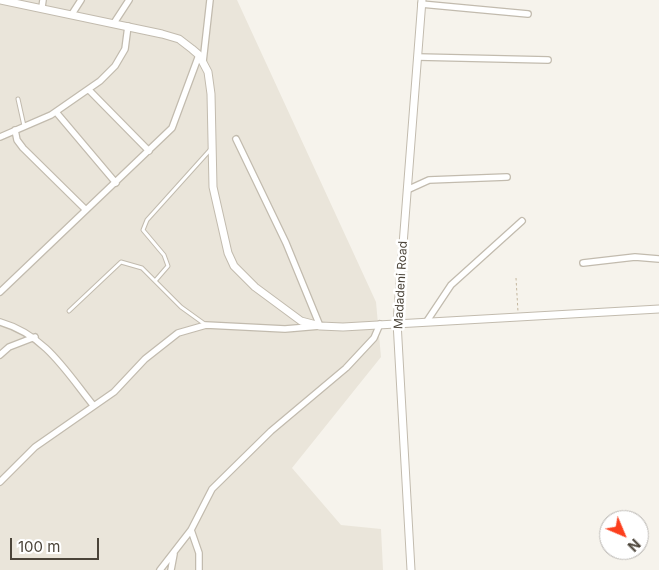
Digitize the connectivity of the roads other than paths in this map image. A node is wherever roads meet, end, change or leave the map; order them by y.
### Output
1 (0, 0) edge
2 (81, 0) edge
3 (129, 0) edge
4 (210, 0) edge
5 (422, 2) edge
6 (42, 4) edge
7 (72, 14) junction
8 (528, 14) dead end
9 (114, 23) junction
10 (128, 26) junction
11 (418, 57) junction
12 (201, 59) junction
13 (548, 60) dead end
14 (89, 90) junction
15 (18, 99) dead end
16 (56, 112) junction
17 (24, 126) junction
18 (15, 130) junction
19 (0, 137) edge
20 (236, 139) dead end
21 (213, 148) junction
22 (149, 152) junction
23 (507, 177) dead end
24 (116, 183) junction
25 (407, 190) junction
26 (86, 210) junction
27 (522, 221) dead end
28 (659, 259) edge
29 (583, 263) dead end
30 (155, 281) junction
31 (0, 292) edge
32 (659, 309) edge
33 (69, 311) dead end
34 (427, 321) junction
35 (0, 322) edge
36 (397, 322) junction
37 (380, 324) junction
38 (206, 325) junction
39 (320, 326) junction
40 (35, 337) junction
41 (0, 355) edge
42 (94, 405) junction
43 (0, 482) edge
44 (191, 530) junction
45 (175, 552) junction
46 (160, 570) edge
47 (171, 570) edge
48 (199, 570) edge
49 (411, 570) edge

1 - 6 street
2 - 7 street
3 - 9 street
4 - 12 street
5 - 8 street
5 - 11 street, Madadeni Road
6 - 7 street
7 - 9 street
9 - 10 street
10 - 12 street
10 - 14 street
11 - 13 street
11 - 25 street, Madadeni Road
12 - 21 street
12 - 22 street
14 - 16 street
14 - 22 street
15 - 17 lane
16 - 17 street
16 - 24 street
17 - 18 street
18 - 19 street
18 - 26 street
20 - 39 street
21 - 30 lane
21 - 39 street
22 - 24 street
23 - 25 street
24 - 26 street
25 - 36 street, Madadeni Road
26 - 31 street
27 - 34 street
28 - 29 street
30 - 33 lane
30 - 38 lane
32 - 34 street
34 - 36 street
35 - 40 street
36 - 37 street
36 - 49 street, Madadeni Road
37 - 39 street
37 - 44 street
38 - 39 street
38 - 42 street
40 - 41 street
40 - 42 street
42 - 43 street
44 - 45 street
44 - 48 street
45 - 46 street
45 - 47 street

